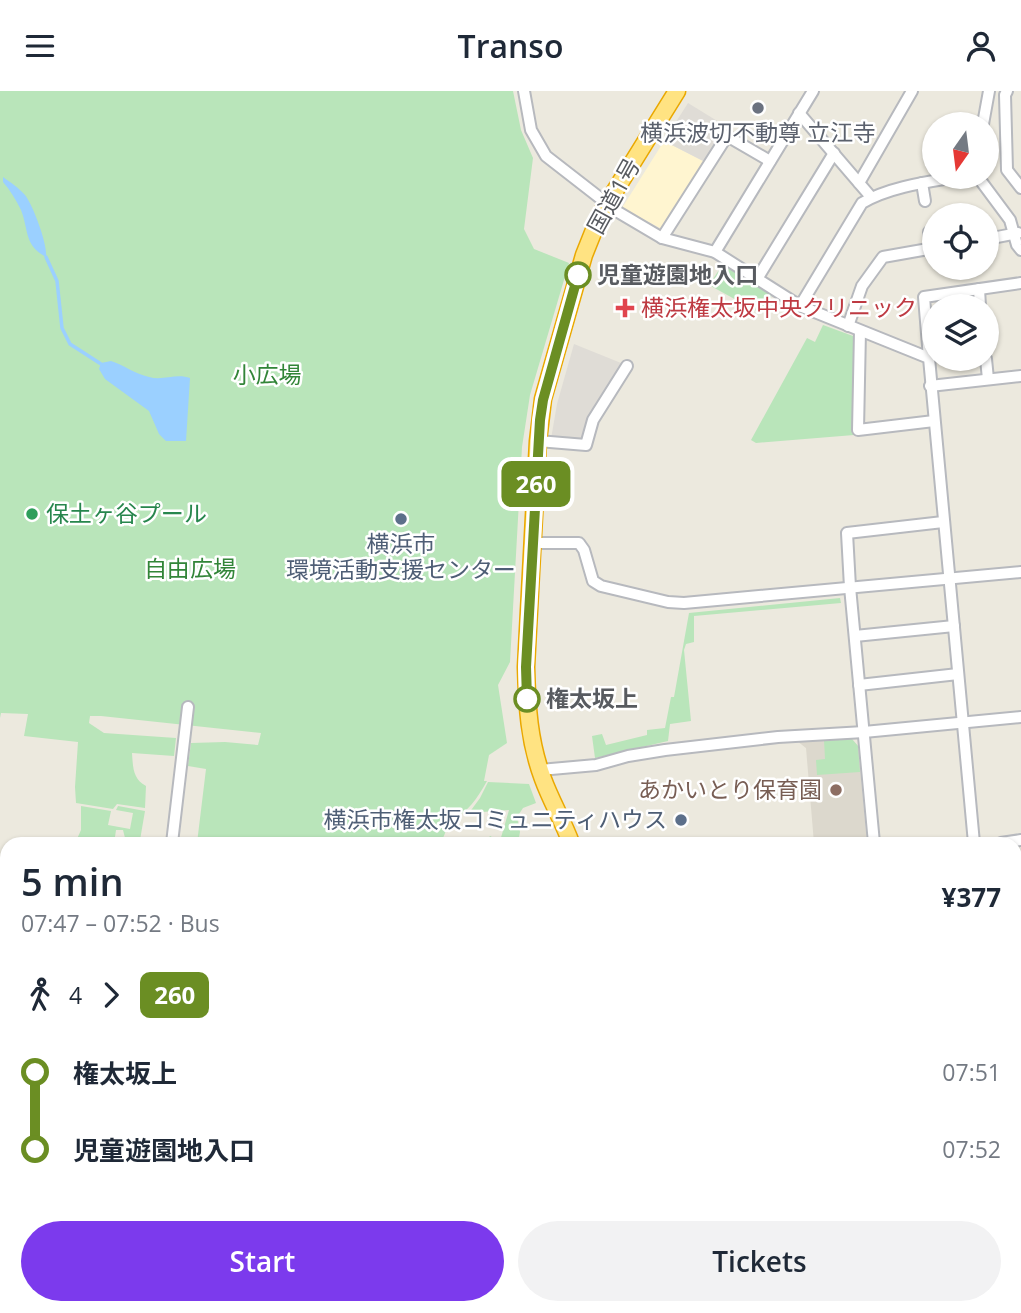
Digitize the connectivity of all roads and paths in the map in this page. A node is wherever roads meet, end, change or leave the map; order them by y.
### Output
1 (524, 91) edge
2 (677, 91) edge
3 (813, 91) edge
4 (912, 91) edge
5 (989, 91) edge
6 (1003, 92) edge
7 (986, 112) edge
8 (799, 113) junction
9 (834, 153) junction
10 (770, 161) junction
11 (859, 183) junction
12 (922, 183) edge
13 (1021, 188) edge
14 (923, 189) edge
15 (987, 189) edge
16 (871, 197) junction
17 (925, 201) dead end
18 (606, 204) junction
19 (1017, 233) edge
20 (999, 237) edge
21 (662, 238) junction
22 (922, 250) edge
23 (1021, 250) edge
24 (715, 252) junction
25 (757, 279) junction
26 (1021, 283) edge
27 (979, 289) junction
28 (945, 294) edge
29 (979, 294) edge
30 (800, 306) junction
31 (848, 326) junction
32 (860, 331) junction
33 (922, 355) edge
34 (627, 366) dead end
35 (929, 371) edge
36 (987, 371) edge
37 (1021, 376) edge
38 (988, 379) junction
39 (930, 386) junction
40 (934, 421) junction
41 (538, 441) junction
42 (943, 522) junction
43 (533, 543) junction
44 (1021, 572) edge
45 (949, 578) junction
46 (850, 587) junction
47 (954, 626) junction
48 (855, 636) junction
49 (958, 674) junction
50 (859, 685) junction
51 (188, 706) dead end
52 (1021, 717) edge
53 (963, 722) junction
54 (864, 732) junction
55 (540, 770) junction
56 (173, 837) edge
57 (568, 837) edge
58 (873, 837) edge
59 (973, 837) edge

1 - 18 street
2 - 18 highway, 国道1号
3 - 8 street
4 - 11 street
5 - 7 street
6 - 13 street
8 - 9 street
8 - 10 street
9 - 11 street
9 - 25 street
10 - 21 street
10 - 24 street
11 - 16 street
12 - 16 street
14 - 17 street
15 - 19 street
16 - 30 street
18 - 21 street
18 - 41 highway, 国道1号
19 - 20 street
19 - 23 street
21 - 24 street
22 - 31 street
24 - 25 street
25 - 30 street
26 - 27 street
27 - 28 street
27 - 29 street
30 - 31 street
31 - 32 street
32 - 33 street
32 - 40 street
34 - 41 street
35 - 39 street
36 - 38 street
37 - 38 street
38 - 39 street
39 - 40 street
40 - 42 street
41 - 43 highway, 国道1号
42 - 45 street
42 - 46 street
43 - 46 street
43 - 55 highway, 国道1号
44 - 45 street
45 - 46 street
45 - 47 street
46 - 48 street
47 - 48 street
47 - 49 street
48 - 50 street
49 - 50 street
49 - 53 street
50 - 54 street
51 - 56 street
52 - 53 street
53 - 54 street
53 - 59 street
54 - 55 street
54 - 58 street
55 - 57 highway, 国道1号

